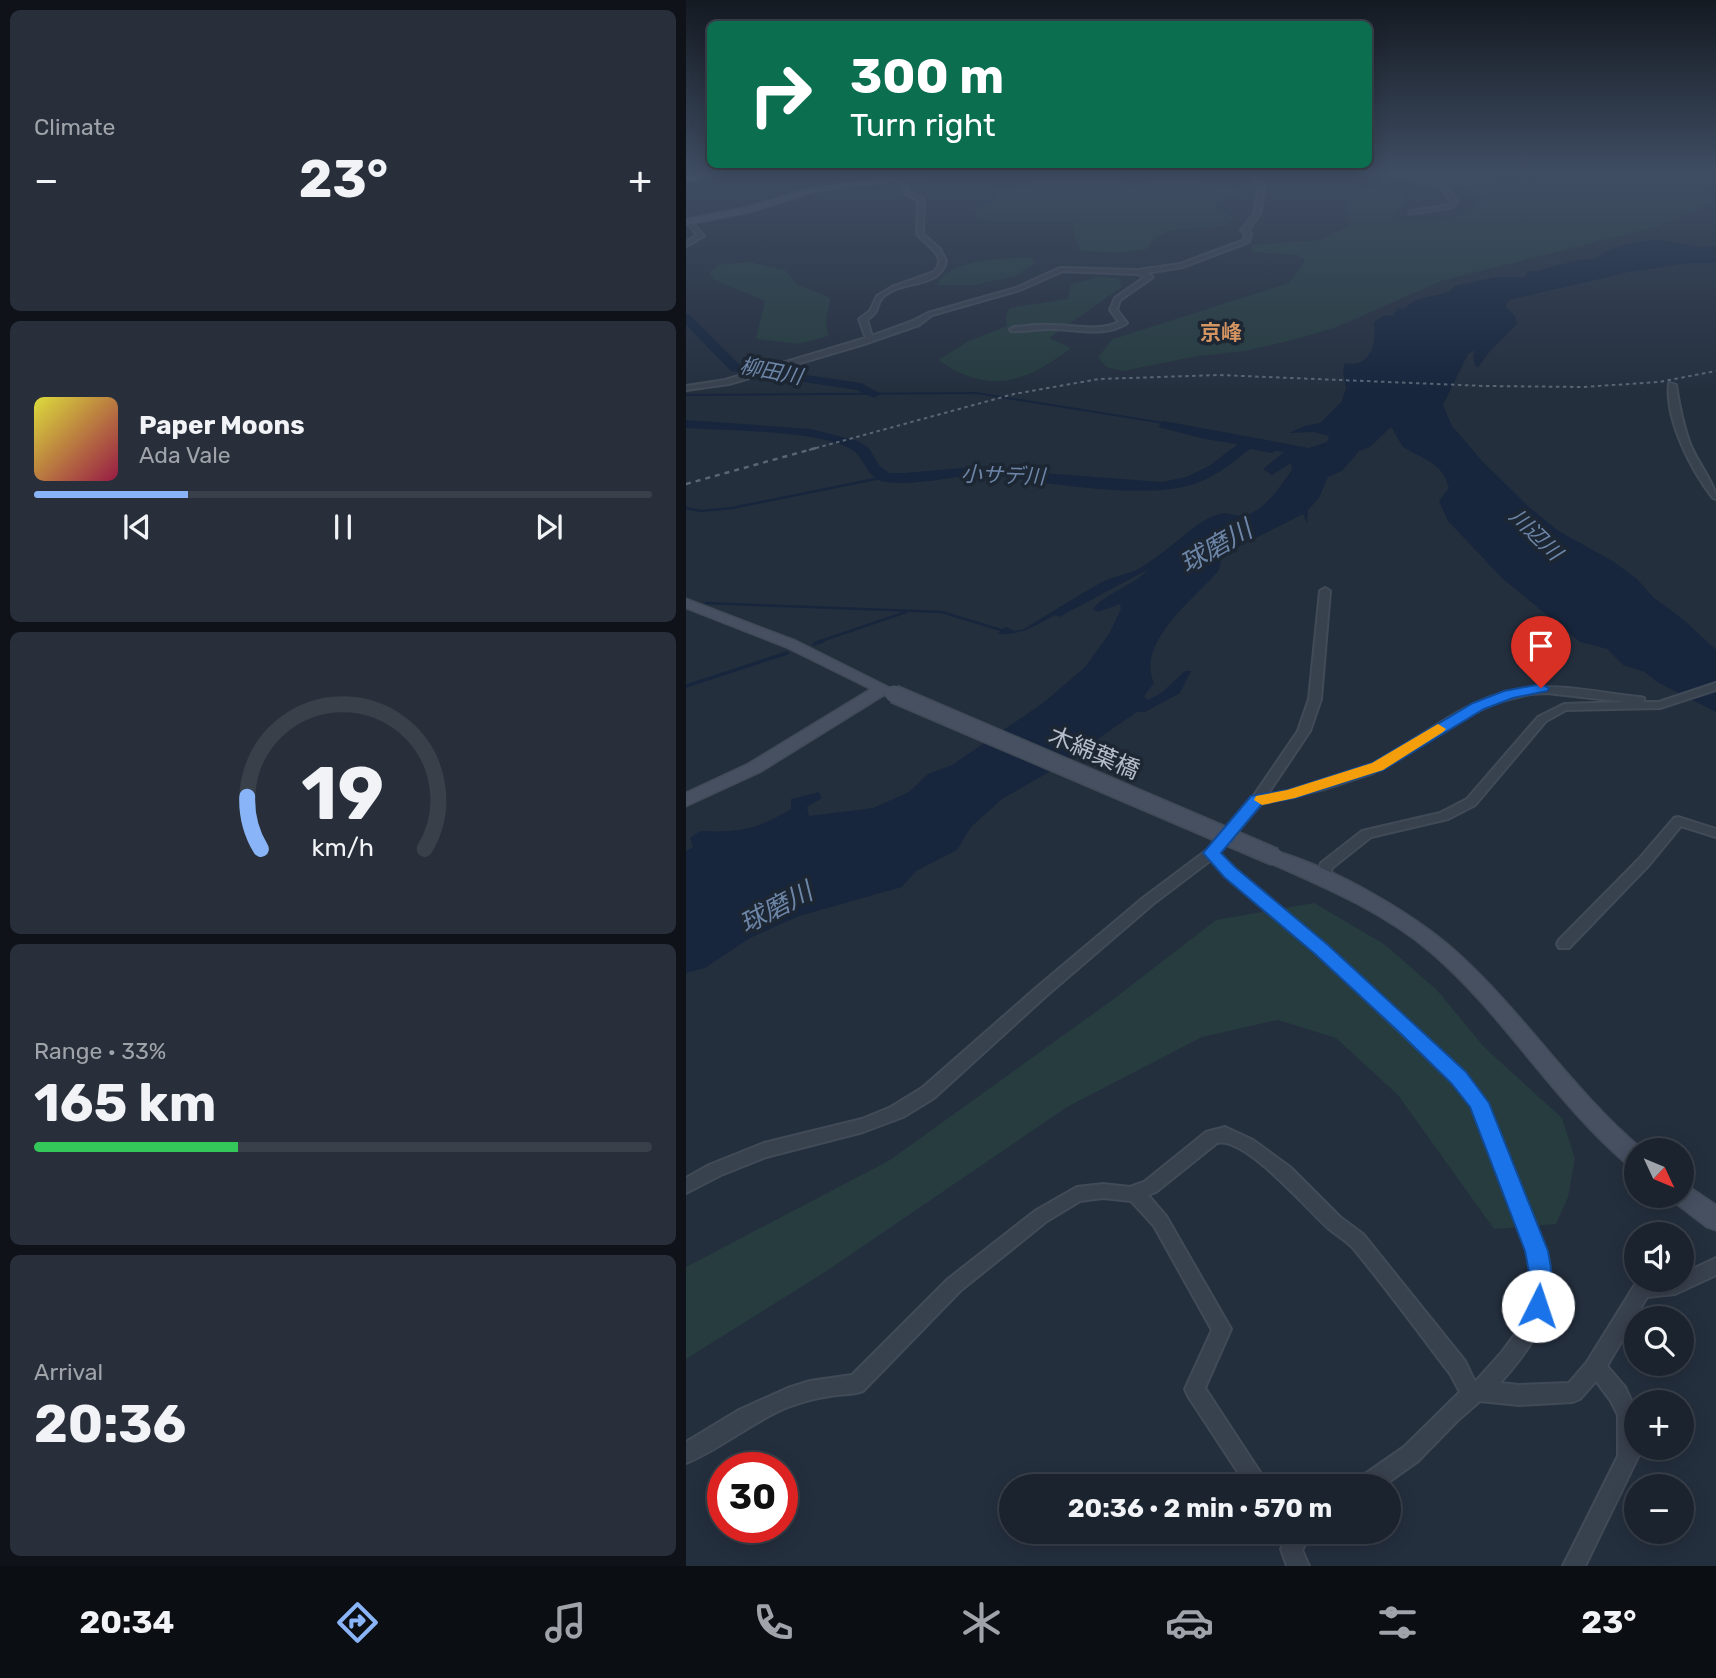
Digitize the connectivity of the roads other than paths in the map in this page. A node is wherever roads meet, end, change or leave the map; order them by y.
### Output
1 (935, 247) edge
2 (1231, 247) edge
3 (1138, 272) junction
4 (1014, 329) dead end
5 (870, 339) junction
6 (765, 371) joint
7 (752, 376) joint
8 (1672, 385) dead end
9 (686, 388) edge
10 (1716, 496) edge
11 (1325, 591) dead end
12 (689, 606) edge
13 (1716, 686) edge
14 (888, 691) junction
15 (1665, 704) junction
16 (686, 800) edge
17 (1257, 800) junction
18 (1716, 833) edge
19 (1212, 853) junction
20 (1325, 879) junction
21 (1564, 944) dead end
22 (1624, 1147) edge
23 (686, 1186) edge
24 (1135, 1193) junction
25 (1694, 1202) edge
26 (1716, 1219) edge
27 (1716, 1266) edge
28 (1594, 1369) junction
29 (1476, 1393) junction
30 (686, 1453) edge
31 (1251, 1474) edge
32 (1382, 1474) edge
33 (1292, 1544) edge
34 (1298, 1566) edge
35 (1574, 1566) edge

1 - 5 street
2 - 3 street
3 - 4 street
3 - 5 street
5 - 6 street
6 - 7 street
7 - 9 street
8 - 10 street
11 - 17 street
12 - 14 street, 木綿葉橋
13 - 15 street
14 - 16 street
14 - 20 street, 木綿葉橋, bridge
15 - 17 street
15 - 20 street
17 - 19 street
18 - 21 street
19 - 23 street
19 - 29 street
20 - 22 street, 木綿葉橋
24 - 29 street
24 - 30 street
24 - 31 street
25 - 26 street
27 - 28 street
28 - 29 street
28 - 35 street
29 - 32 street
33 - 34 street

